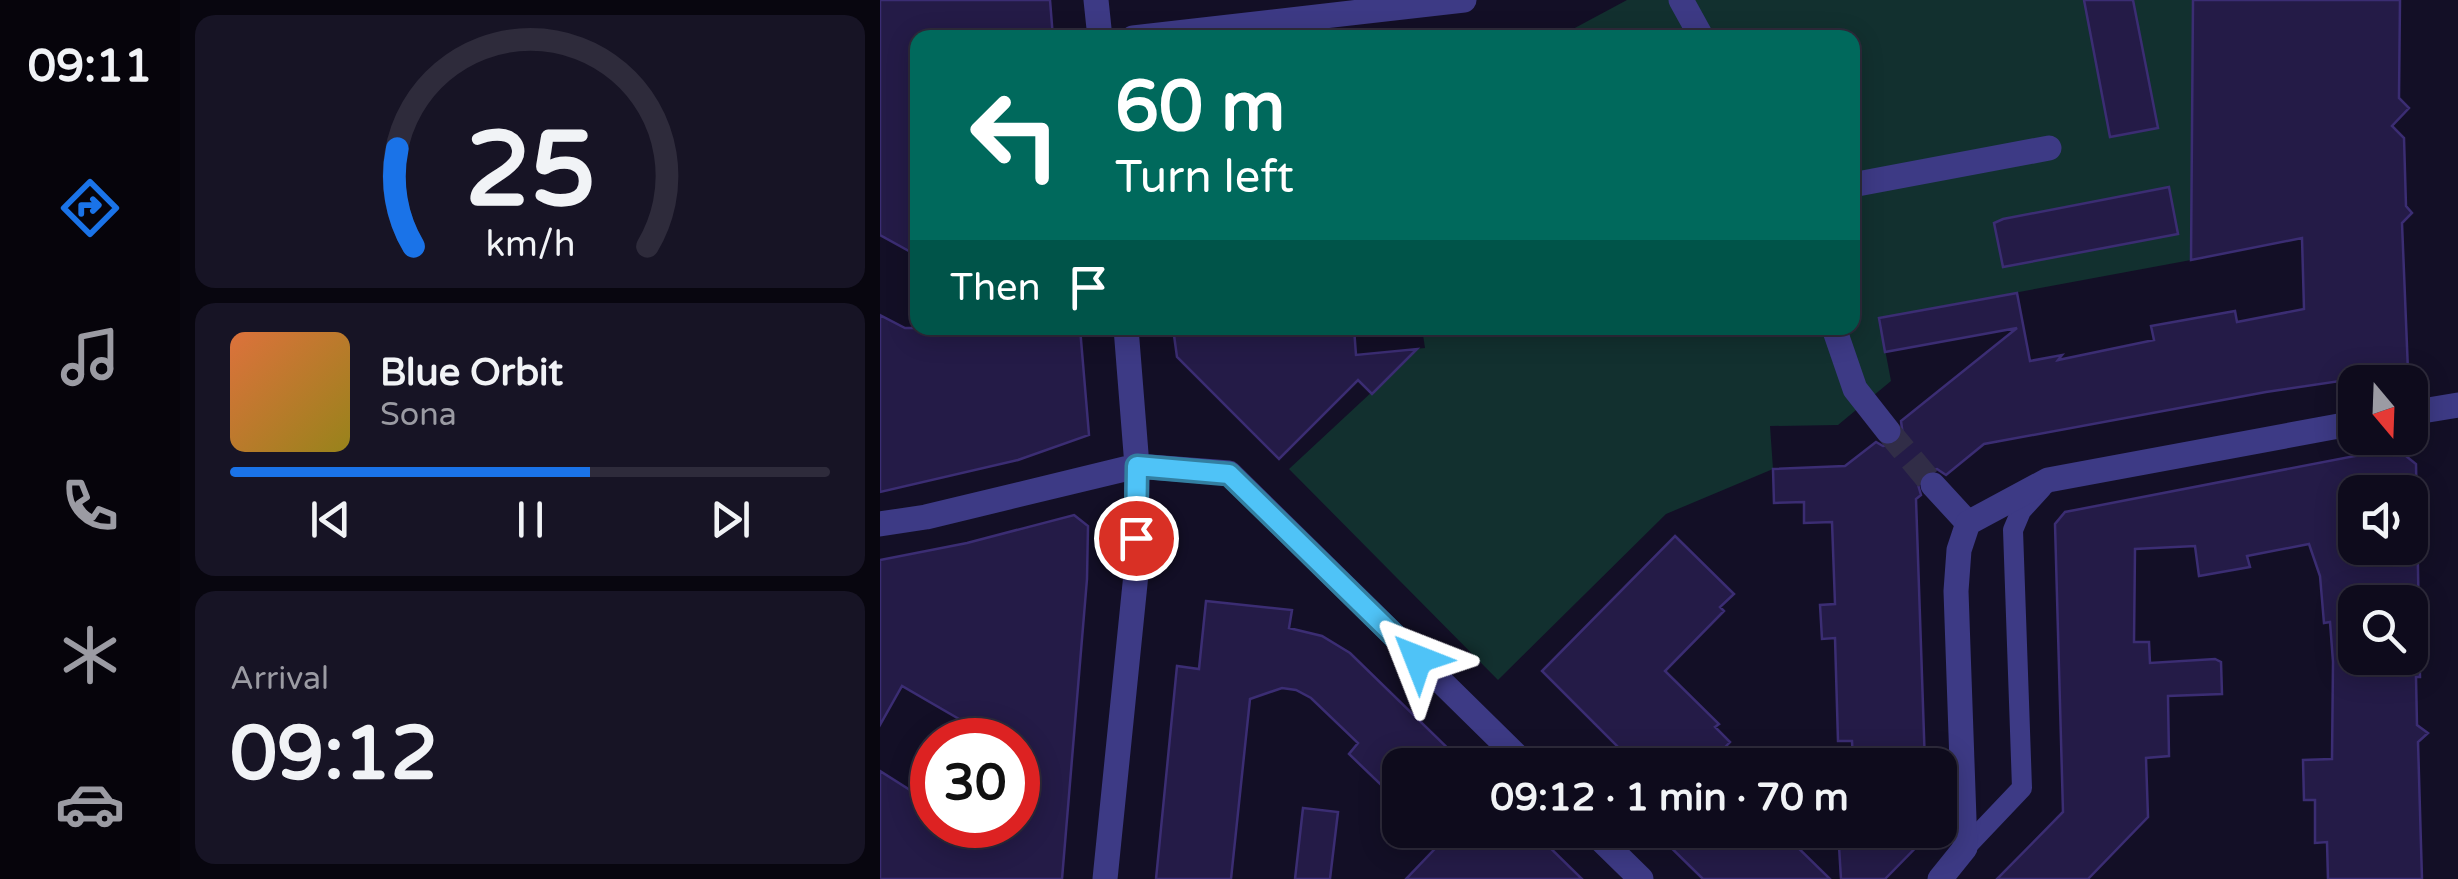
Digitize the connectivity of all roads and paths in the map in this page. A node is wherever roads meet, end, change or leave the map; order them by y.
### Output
1 (1096, 0) edge
2 (1464, 0) edge
3 (1680, 0) edge
4 (1099, 30) edge
5 (1203, 30) edge
6 (1697, 30) edge
7 (2048, 148) dead end
8 (1860, 183) edge
9 (1127, 335) edge
10 (1837, 335) edge
11 (2458, 405) edge
12 (2428, 411) edge
13 (2338, 426) edge
14 (1888, 431) tunnel mouth
15 (1137, 466) junction
16 (2048, 480) junction
17 (1933, 485) tunnel mouth
18 (1968, 523) junction
19 (880, 524) edge
20 (1509, 748) edge
21 (1609, 848) edge
22 (1965, 848) junction
23 (1105, 879) edge
24 (1641, 879) edge
25 (1940, 879) edge

1 - 4 street
2 - 5 street
3 - 6 street
7 - 8 street
9 - 15 street
10 - 14 street
11 - 12 street
13 - 16 street
15 - 19 street
15 - 20 street
15 - 23 street
16 - 18 street
16 - 22 lane
17 - 18 street
18 - 22 street
21 - 24 street
22 - 25 street

